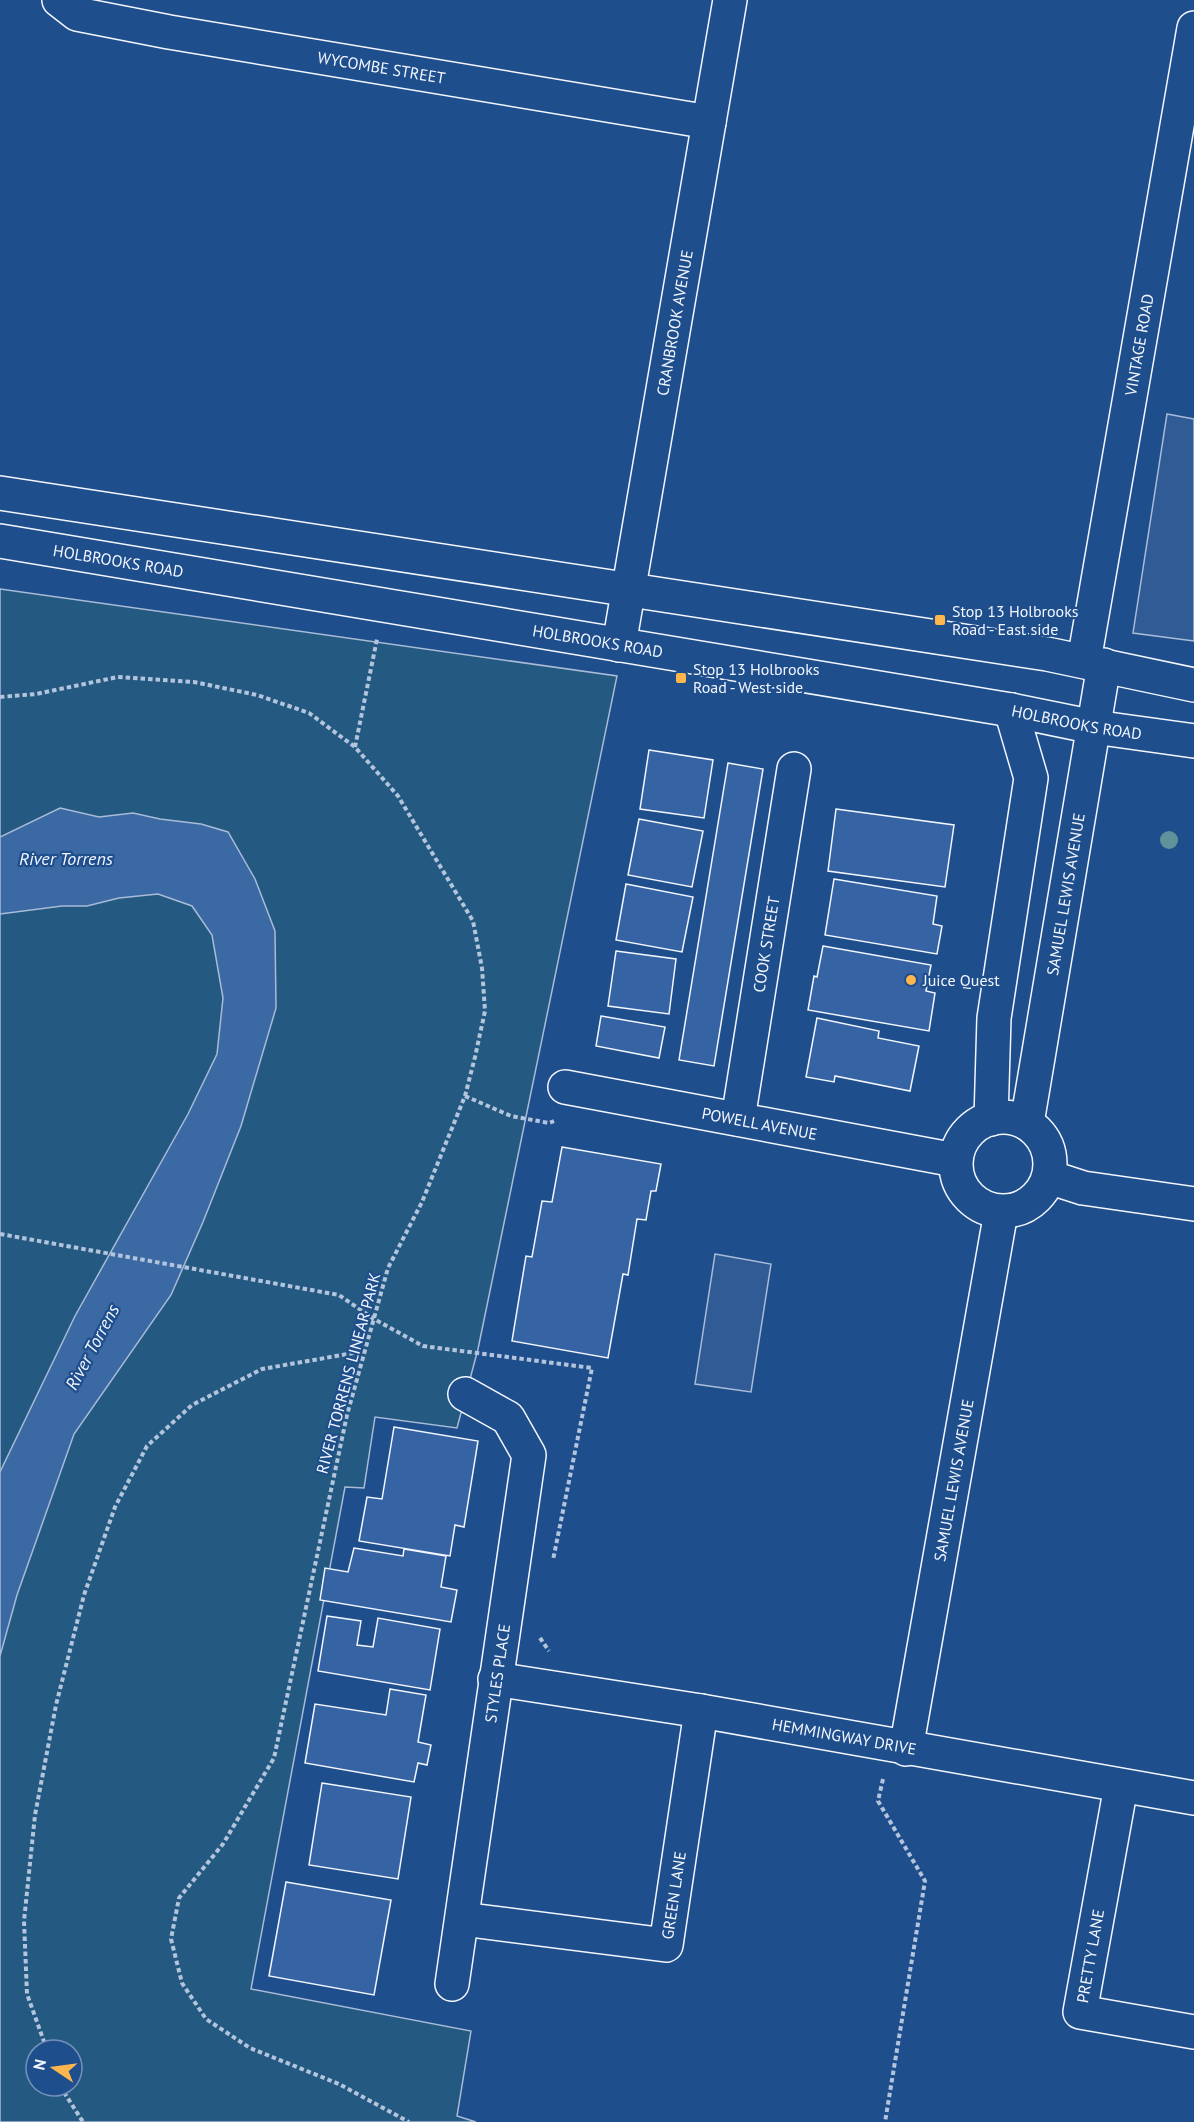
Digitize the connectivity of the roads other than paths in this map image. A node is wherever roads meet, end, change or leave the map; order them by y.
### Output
1 (59, 0) edge
2 (730, 0) edge
3 (1194, 28) edge
4 (709, 122) junction
5 (0, 493) edge
6 (0, 541) edge
7 (628, 588) junction
8 (619, 645) junction
9 (1094, 663) junction
10 (1194, 685) edge
11 (1011, 710) junction
12 (1094, 728) junction
13 (1194, 741) edge
14 (794, 769) dead end
15 (565, 1087) dead end
16 (738, 1119) junction
17 (991, 1119) junction
18 (1027, 1123) junction
19 (955, 1160) junction
20 (1049, 1177) junction
21 (1194, 1204) edge
22 (1001, 1212) junction
23 (465, 1394) dead end
24 (495, 1679) junction
25 (701, 1711) junction
26 (906, 1749) junction
27 (1121, 1786) junction
28 (1194, 1798) edge
29 (462, 1919) junction
30 (452, 1984) dead end
31 (1194, 2032) edge

1 - 4 street, WYCOMBE STREET
2 - 4 street, CRANBROOK AVENUE
3 - 9 street, VINTAGE ROAD
4 - 7 street, CRANBROOK AVENUE
5 - 7 street
6 - 8 street, HOLBROOKS ROAD
7 - 8 street, CRANBROOK AVENUE
7 - 9 street
8 - 11 street, HOLBROOKS ROAD
9 - 10 street
9 - 12 street, SAMUEL LEWIS AVENUE
11 - 12 street, HOLBROOKS ROAD
11 - 17 street
12 - 13 street, HOLBROOKS ROAD
12 - 18 street, SAMUEL LEWIS AVENUE
14 - 16 street, COOK STREET
15 - 16 street, POWELL AVENUE
16 - 19 street, POWELL AVENUE
17 - 18 street
17 - 19 street
18 - 20 street
19 - 22 street
20 - 21 street
20 - 22 street
22 - 26 street, SAMUEL LEWIS AVENUE
23 - 24 street, STYLES PLACE
24 - 25 street, HEMMINGWAY DRIVE
24 - 29 street, STYLES PLACE
25 - 26 street, HEMMINGWAY DRIVE
25 - 29 street, GREEN LANE
26 - 27 street, HEMMINGWAY DRIVE
27 - 28 street, HEMMINGWAY DRIVE
27 - 31 street, PRETTY LANE
29 - 30 street, STYLES PLACE

